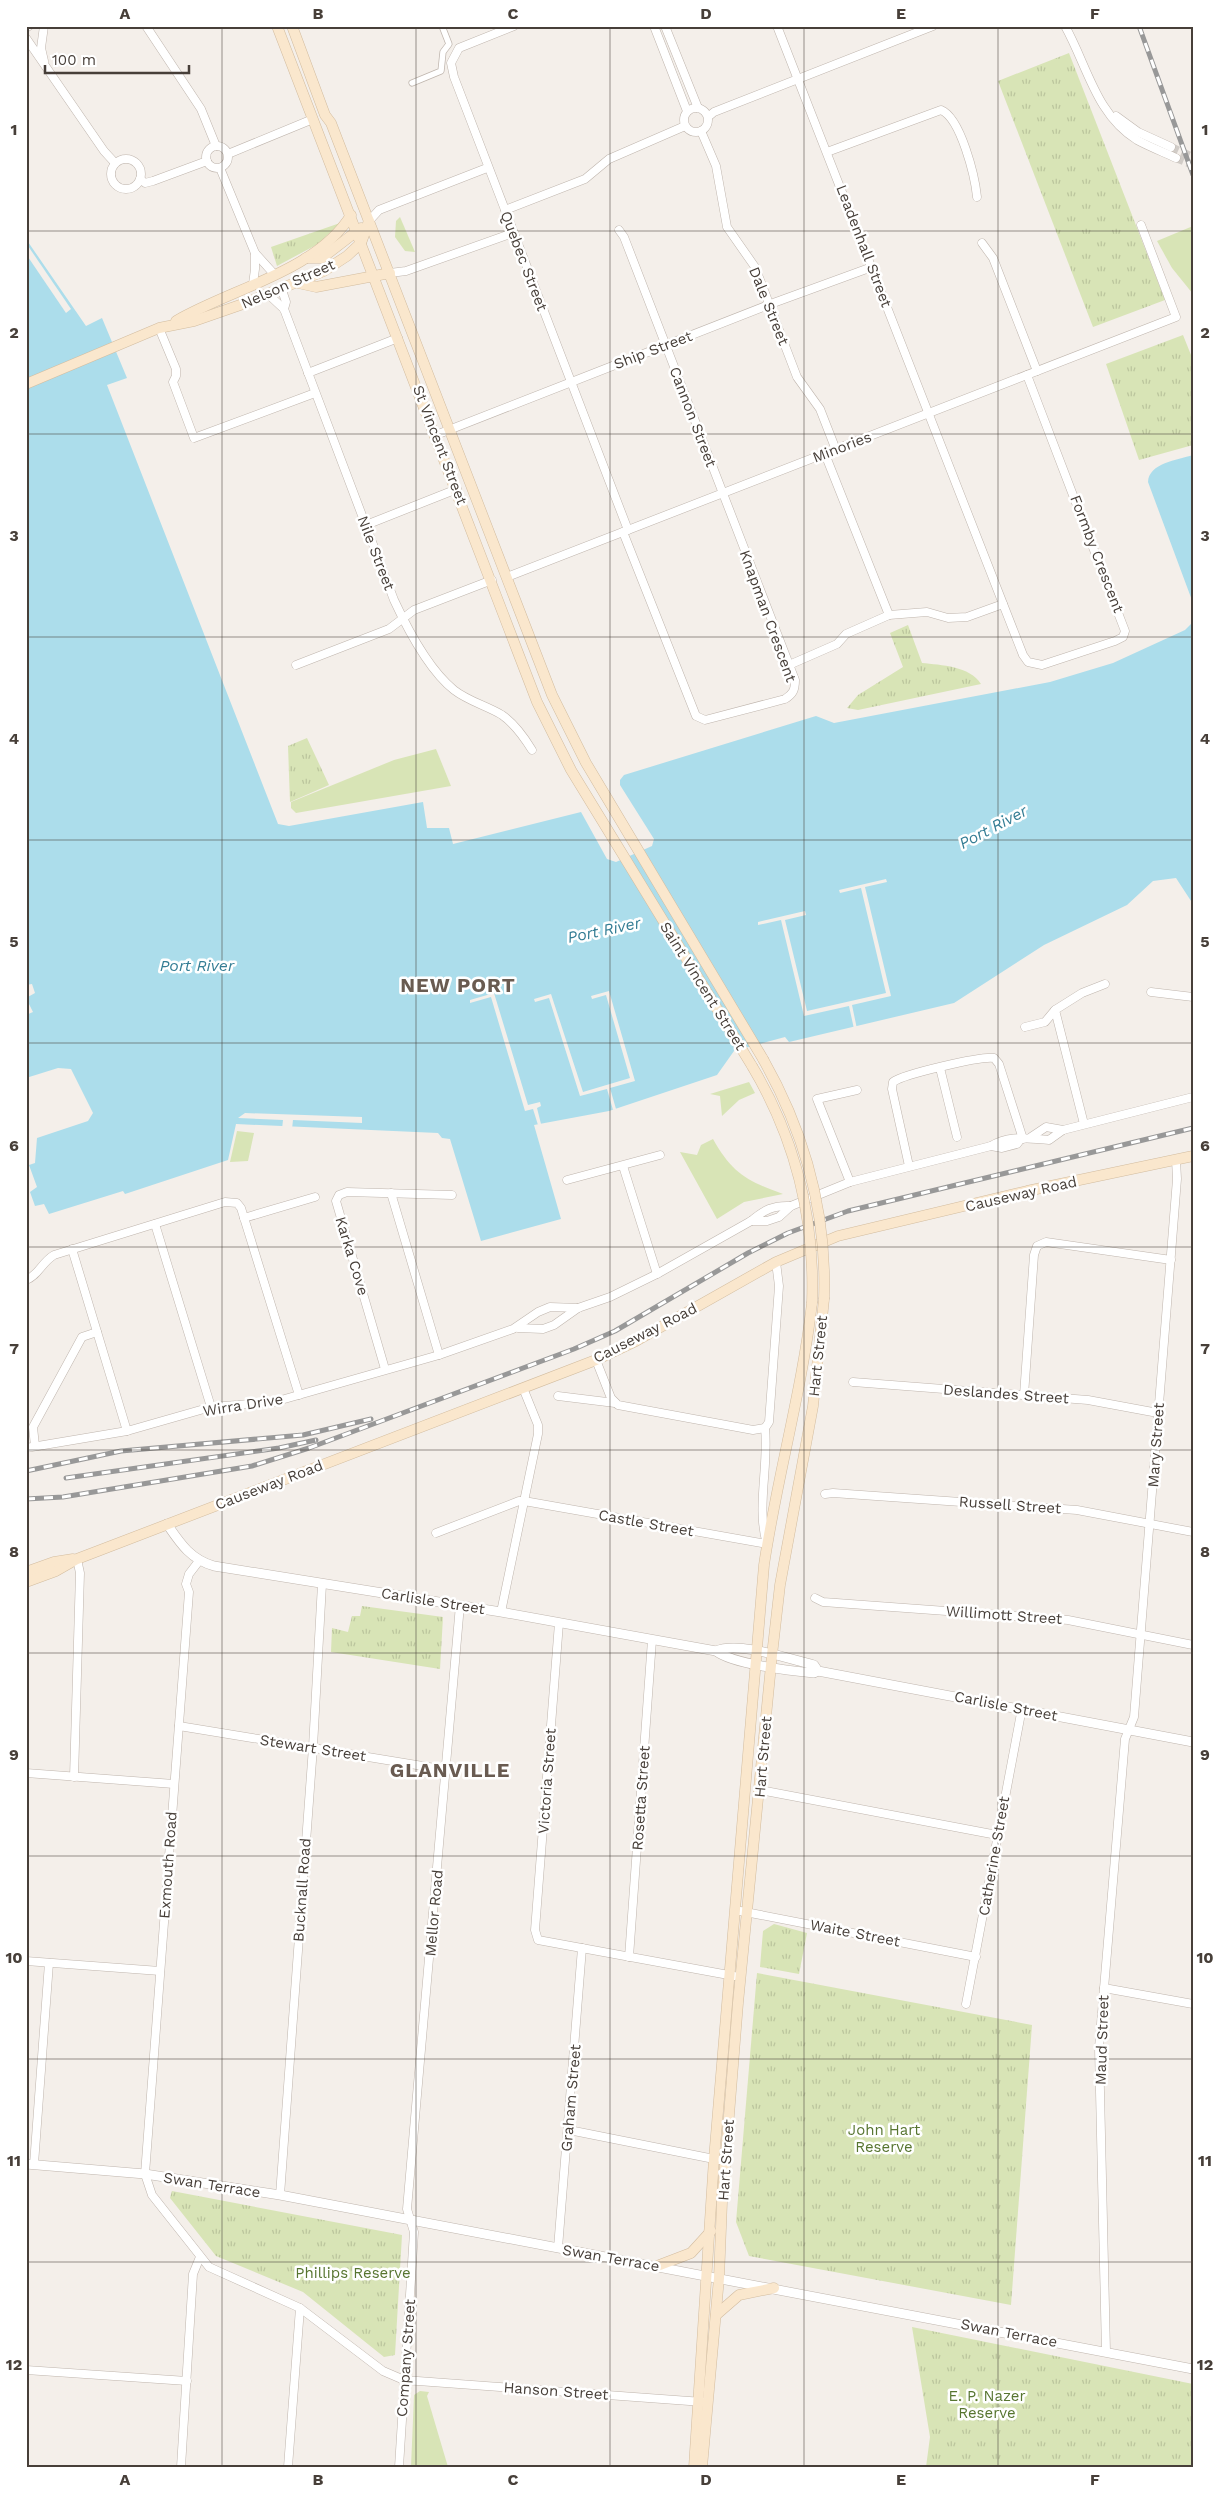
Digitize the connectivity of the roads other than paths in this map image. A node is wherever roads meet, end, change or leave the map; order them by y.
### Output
1 (44, 26) edge
2 (146, 26) edge
3 (277, 26) edge
4 (292, 26) edge
5 (442, 26) edge
6 (514, 26) edge
7 (654, 26) edge
8 (665, 26) edge
9 (778, 26) edge
10 (933, 26) edge
11 (1065, 26) edge
12 (26, 38) edge
13 (45, 66) junction
14 (798, 79) junction
15 (412, 83) dead end
16 (698, 108) junction
17 (1106, 109) junction
18 (687, 112) junction
19 (708, 117) junction
20 (314, 119) junction
21 (685, 126) junction
22 (701, 132) junction
23 (216, 146) junction
24 (1171, 147) tunnel mouth
25 (827, 152) junction
26 (228, 154) junction
27 (1176, 158) tunnel mouth
28 (207, 161) junction
29 (115, 163) junction
30 (220, 168) junction
31 (487, 168) junction
32 (140, 179) junction
33 (977, 197) dead end
34 (504, 210) junction
35 (351, 215) junction
36 (369, 221) junction
37 (1141, 225) dead end
38 (618, 230) dead end
39 (357, 232) junction
40 (513, 233) junction
41 (361, 243) junction
42 (982, 243) dead end
43 (255, 253) junction
44 (306, 258) junction
45 (872, 267) junction
46 (390, 273) junction
47 (274, 274) junction
48 (374, 277) junction
49 (298, 283) junction
50 (253, 284) junction
51 (282, 290) junction
52 (269, 295) junction
53 (770, 304) junction
54 (284, 309) junction
55 (171, 324) junction
56 (159, 328) junction
57 (398, 338) junction
58 (665, 346) junction
59 (1037, 371) junction
60 (308, 373) junction
61 (1027, 375) junction
62 (571, 382) junction
63 (26, 384) edge
64 (315, 392) junction
65 (929, 413) junction
66 (450, 428) junction
67 (436, 435) junction
68 (836, 450) junction
69 (825, 454) junction
70 (457, 488) junction
71 (722, 494) junction
72 (366, 525) junction
73 (625, 531) junction
74 (507, 577) junction
75 (492, 580) junction
76 (1003, 604) junction
77 (890, 615) junction
78 (403, 619) junction
79 (296, 665) dead end
80 (789, 665) junction
81 (692, 710) joint
82 (532, 750) dead end
83 (637, 847) joint
84 (622, 855) joint
85 (1105, 984) dead end
86 (1151, 992) dead end
87 (1193, 997) edge
88 (1055, 1010) junction
89 (1025, 1027) dead end
90 (763, 1060) joint
91 (752, 1066) joint
92 (940, 1068) junction
93 (858, 1090) dead end
94 (1192, 1097) edge
95 (1084, 1124) junction
96 (1064, 1130) junction
97 (957, 1137) dead end
98 (1024, 1139) junction
99 (660, 1155) dead end
100 (1193, 1156) edge
101 (1176, 1160) junction
102 (623, 1166) junction
103 (909, 1166) junction
104 (567, 1180) dead end
105 (850, 1182) junction
106 (391, 1193) junction
107 (452, 1195) dead end
108 (315, 1197) dead end
109 (791, 1206) junction
110 (244, 1218) junction
111 (751, 1221) junction
112 (155, 1224) junction
113 (72, 1249) junction
114 (1172, 1260) junction
115 (776, 1262) junction
116 (657, 1274) junction
117 (26, 1280) edge
118 (578, 1308) junction
119 (513, 1329) junction
120 (97, 1332) junction
121 (439, 1355) junction
122 (596, 1360) junction
123 (385, 1369) junction
124 (853, 1382) dead end
125 (523, 1388) junction
126 (299, 1395) junction
127 (1024, 1395) junction
128 (558, 1396) dead end
129 (615, 1403) junction
130 (211, 1407) junction
131 (1158, 1414) junction
132 (765, 1428) junction
133 (127, 1431) junction
134 (35, 1446) junction
135 (26, 1448) edge
136 (825, 1494) dead end
137 (524, 1501) junction
138 (167, 1524) junction
139 (1150, 1524) junction
140 (1193, 1532) edge
141 (436, 1534) dead end
142 (767, 1544) junction
143 (77, 1559) junction
144 (199, 1561) junction
145 (26, 1572) edge
146 (26, 1582) edge
147 (322, 1584) junction
148 (815, 1598) dead end
149 (460, 1605) junction
150 (501, 1612) junction
151 (559, 1623) junction
152 (1141, 1635) junction
153 (652, 1640) junction
154 (1193, 1645) edge
155 (716, 1651) junction
156 (757, 1651) junction
157 (772, 1655) junction
158 (756, 1664) junction
159 (771, 1668) junction
160 (818, 1670) junction
161 (1022, 1708) junction
162 (179, 1726) junction
163 (1129, 1730) junction
164 (1193, 1742) edge
165 (313, 1747) junction
166 (447, 1770) junction
167 (26, 1774) edge
168 (74, 1777) junction
169 (174, 1784) junction
170 (760, 1790) junction
171 (998, 1835) junction
172 (735, 1910) junction
173 (747, 1912) junction
174 (582, 1948) junction
175 (630, 1957) junction
176 (976, 1957) junction
177 (26, 1961) edge
178 (49, 1963) junction
179 (160, 1972) junction
180 (729, 1975) junction
181 (741, 1977) junction
182 (1104, 1988) junction
183 (966, 2004) dead end
184 (1193, 2004) edge
185 (569, 2130) junction
186 (714, 2159) junction
187 (726, 2160) junction
188 (30, 2164) edge
189 (145, 2174) junction
190 (280, 2195) junction
191 (411, 2220) junction
192 (711, 2230) junction
193 (558, 2248) junction
194 (200, 2257) junction
195 (657, 2266) junction
196 (708, 2275) junction
197 (719, 2278) junction
198 (774, 2288) junction
199 (300, 2308) junction
200 (716, 2315) junction
201 (1106, 2352) junction
202 (1193, 2369) edge
203 (26, 2370) edge
204 (404, 2380) junction
205 (187, 2381) junction
206 (703, 2402) junction
207 (180, 2467) edge
208 (288, 2467) edge
209 (399, 2467) edge
210 (694, 2467) edge
211 (702, 2467) edge

1 - 13 street
2 - 23 street
3 - 20 main road, St Vincent Street
4 - 36 main road, St Vincent Street
5 - 15 street
6 - 31 street, Quebec Street
7 - 18 street
8 - 16 street
9 - 14 street, Leadenhall Street
10 - 14 street
11 - 17 street
12 - 13 street
13 - 29 street
14 - 19 street
14 - 25 street, Leadenhall Street
16 - 18 street
16 - 19 street
17 - 24 street
17 - 27 street
18 - 21 street
19 - 22 street
20 - 26 street
20 - 35 main road, St Vincent Street
21 - 22 street
21 - 34 street
22 - 53 street, Dale Street
23 - 26 street
23 - 28 street
25 - 33 street
25 - 45 street, Leadenhall Street
26 - 30 street
28 - 30 street
28 - 32 street
29 - 32 street
29 - 32 street
30 - 43 street
31 - 34 street, Quebec Street
31 - 36 street
34 - 40 street, Quebec Street
35 - 39 main road, St Vincent Street
35 - 44 main road
36 - 39 main road, Nelson Street
36 - 41 main road
36 - 46 main road, St Vincent Street
37 - 59 street, Minories
38 - 58 street, Cannon Street
39 - 41 main road, St Vincent Street
39 - 44 main road, Nelson Street
40 - 46 street
40 - 62 street, Quebec Street
41 - 48 main road, St Vincent Street
41 - 49 main road, Nelson Street
42 - 59 street
43 - 47 street
43 - 50 street
44 - 47 main road, Nelson Street
45 - 53 street, Ship Street
45 - 65 street, Leadenhall Street
46 - 48 main road
46 - 66 main road, St Vincent Street
47 - 50 main road, Nelson Street
48 - 49 main road
48 - 57 main road, St Vincent Street
49 - 51 main road, Nelson Street
50 - 55 main road, Nelson Street
51 - 52 main road, Nelson Street
51 - 54 street, Nile Street
52 - 54 street, Nile Street
52 - 55 main road, Nelson Street
53 - 58 street, Ship Street
53 - 68 street, Dale Street
54 - 60 street, Nile Street
55 - 56 main road, Nelson Street
56 - 63 main road, Nelson Street
56 - 64 street
57 - 60 street
57 - 67 main road, St Vincent Street
58 - 62 street, Ship Street
58 - 71 street, Cannon Street
59 - 61 street, Minories
60 - 64 street, Nile Street
61 - 65 street, Minories
61 - 76 street, Formby Crescent
62 - 66 street, Ship Street
62 - 73 street, Quebec Street
64 - 72 street, Nile Street
65 - 68 street, Minories
65 - 76 street, Leadenhall Street
66 - 67 street, Ship Street
66 - 74 main road, St Vincent Street
67 - 70 main road, St Vincent Street
68 - 69 street, Minories
69 - 71 street, Minories
69 - 77 street
70 - 72 street
70 - 75 main road, St Vincent Street
71 - 73 street, Minories
71 - 80 street, Knapman Crescent
72 - 78 street, Nile Street
73 - 74 street, Minories
73 - 81 street, Quebec Street
74 - 75 main road
74 - 83 main road, St Vincent Street
75 - 78 street
75 - 84 main road, St Vincent Street
76 - 77 street
77 - 80 street
78 - 79 street
78 - 82 street, Nile Street
80 - 81 street, Knapman Crescent
83 - 90 main road, Saint Vincent Street
84 - 91 main road, Saint Vincent Street
85 - 88 street
86 - 87 street
88 - 89 street
88 - 95 street
90 - 157 main road, Hart Street, bridge
91 - 142 main road, Hart Street, bridge
92 - 97 street
92 - 98 street
92 - 103 street
93 - 105 street
94 - 95 street, Wirra Drive
95 - 96 street, Wirra Drive
96 - 98 street, Wirra Drive
96 - 98 street, Wirra Drive
98 - 103 street, Wirra Drive
99 - 102 street
100 - 101 main road, Causeway Road
101 - 114 street, Mary Street
101 - 115 main road, Causeway Road
102 - 104 street
102 - 116 street
103 - 105 street, Wirra Drive
105 - 109 street, Wirra Drive
106 - 107 street, Karka Cove
106 - 121 street
106 - 123 street, Karka Cove
108 - 110 street
109 - 111 street, Wirra Drive
109 - 111 street, Wirra Drive
110 - 112 street
110 - 126 street
111 - 116 street, Wirra Drive
112 - 113 street
112 - 130 street
113 - 117 street
113 - 120 street
114 - 127 street
114 - 131 street, Mary Street
115 - 122 main road, Causeway Road
115 - 132 street, Hart Street
116 - 118 street, Wirra Drive
118 - 119 street, Wirra Drive
118 - 119 street, Wirra Drive
119 - 121 street, Wirra Drive
120 - 133 street
120 - 134 street
121 - 123 street, Wirra Drive
122 - 125 main road, Causeway Road
122 - 129 street
123 - 126 street, Wirra Drive
124 - 127 street, Deslandes Street
125 - 137 street
125 - 138 main road, Causeway Road
126 - 130 street, Wirra Drive
127 - 131 street, Deslandes Street
128 - 129 street
129 - 132 street
130 - 133 street, Wirra Drive
131 - 139 street, Mary Street
132 - 142 street, Hart Street
133 - 134 street, Wirra Drive
134 - 135 street, Wirra Drive
136 - 139 street, Russell Street
137 - 141 street
137 - 142 street, Castle Street
137 - 150 street
138 - 143 main road, Causeway Road
138 - 144 street, Carlisle Street
139 - 140 street, Russell Street
139 - 152 street, Mary Street
142 - 156 main road, Hart Street
143 - 145 main road, Causeway Road
143 - 146 main road, Causeway Road
143 - 168 street
144 - 147 street, Carlisle Street
144 - 162 street, Exmouth Road
147 - 149 street, Carlisle Street
147 - 165 street, Bucknall Road
148 - 152 street, Willimott Street
149 - 150 street, Carlisle Street
149 - 166 street, Mellor Road
150 - 151 street, Carlisle Street
151 - 153 street, Carlisle Street
151 - 174 street, Victoria Street
152 - 154 street, Willimott Street
152 - 163 street, Mary Street
153 - 155 street, Carlisle Street
153 - 175 street, Rosetta Street
155 - 156 street, Carlisle Street
155 - 158 street, Carlisle Street
156 - 157 street, Carlisle Street
156 - 158 main road, Hart Street
157 - 159 main road, Hart Street
157 - 160 street, Carlisle Street
158 - 159 street, Carlisle Street
158 - 172 main road, Hart Street
159 - 160 street, Carlisle Street
159 - 170 main road, Hart Street
160 - 161 street, Carlisle Street
161 - 163 street, Carlisle Street
161 - 171 street, Catherine Street
162 - 165 street, Stewart Street
162 - 169 street, Exmouth Road
163 - 164 street, Carlisle Street
163 - 182 street, Maud Street
165 - 166 street, Stewart Street
165 - 190 street, Bucknall Road
166 - 191 street, Mellor Road
167 - 168 street
168 - 169 street
169 - 179 street, Exmouth Road
170 - 171 street
170 - 173 main road, Hart Street
171 - 176 street, Catherine Street
172 - 173 street, Waite Street
172 - 180 main road, Hart Street
173 - 176 street, Waite Street
173 - 181 main road, Hart Street
174 - 175 street
174 - 185 street, Graham Street
175 - 180 street
176 - 183 street, Catherine Street
177 - 178 street
178 - 179 street
178 - 188 street
179 - 189 street, Exmouth Road
180 - 181 street
180 - 186 main road, Hart Street
181 - 187 main road, Hart Street
182 - 184 street
182 - 201 street, Maud Street
185 - 186 street
185 - 193 street, Graham Street
186 - 187 street
186 - 192 main road, Hart Street
187 - 197 main road, Hart Street
188 - 189 street, Swan Terrace
189 - 190 street, Swan Terrace
189 - 194 street
190 - 191 street, Swan Terrace
191 - 193 street, Swan Terrace
191 - 204 street, Company Street
192 - 195 main road
192 - 196 main road, Hart Street
193 - 195 street, Swan Terrace
194 - 199 street
194 - 205 street
195 - 196 street, Swan Terrace
196 - 197 street, Swan Terrace
196 - 206 main road, Hart Street
197 - 198 street, Swan Terrace
197 - 200 main road, Hart Street
198 - 200 main road
198 - 201 street, Swan Terrace
199 - 204 street
199 - 208 street
200 - 206 main road, Hart Street
201 - 202 street, Swan Terrace
203 - 205 street
204 - 206 street, Hanson Street
204 - 209 street, Company Street
205 - 207 street
206 - 210 main road, Hart Street
206 - 211 main road, Hart Street

